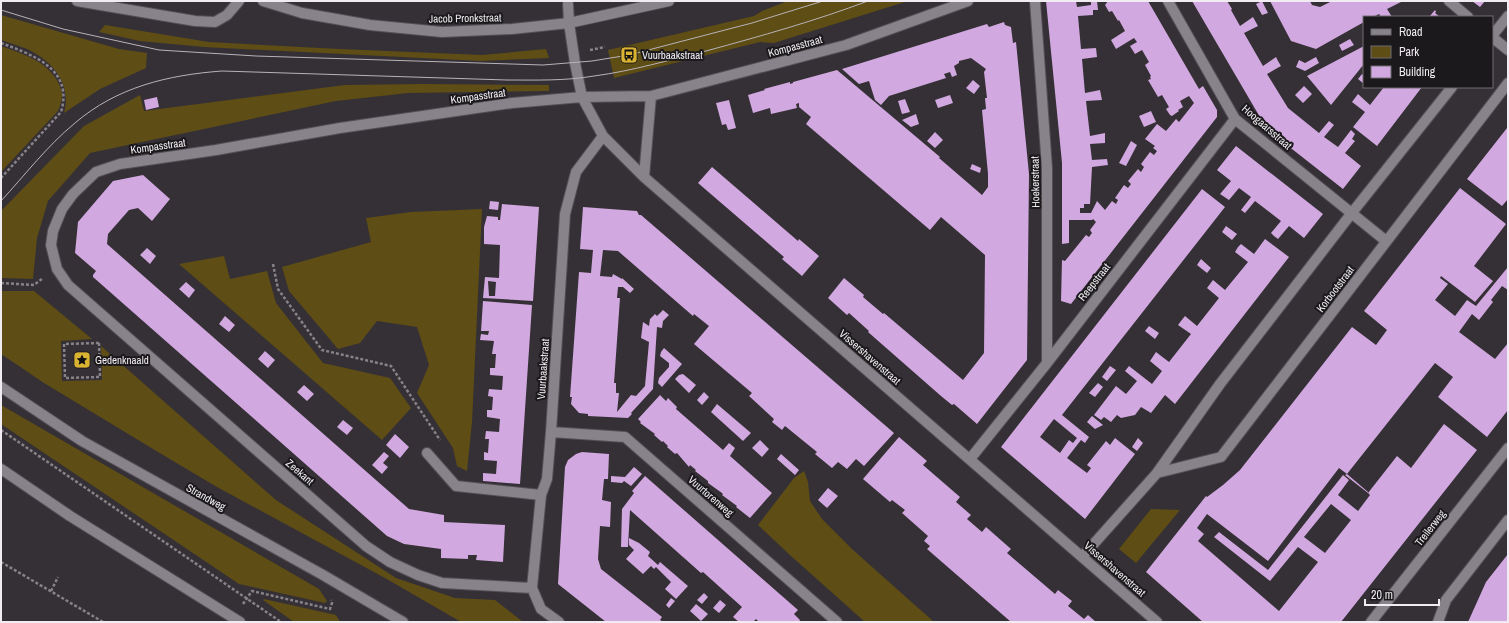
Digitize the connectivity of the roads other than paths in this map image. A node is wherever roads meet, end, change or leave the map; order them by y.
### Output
1 (77, 1) edge
2 (239, 1) edge
3 (263, 1) edge
4 (668, 1) edge
5 (968, 1) edge
6 (1035, 1) edge
7 (1168, 1) edge
8 (1449, 1) edge
9 (568, 4) dead end
10 (1467, 16) edge
11 (1508, 16) edge
12 (569, 23) junction
13 (1493, 36) edge
14 (1493, 38) edge
15 (1508, 50) edge
16 (1508, 83) edge
17 (1451, 88) edge
18 (651, 96) junction
19 (582, 97) junction
20 (1235, 119) junction
21 (603, 136) junction
22 (644, 177) junction
23 (1351, 214) junction
24 (1386, 242) junction
25 (57, 269) joint
26 (1047, 363) junction
27 (1, 387) edge
28 (551, 432) junction
29 (1508, 448) edge
30 (427, 453) dead end
31 (970, 459) junction
32 (1, 469) edge
33 (1157, 473) junction
34 (541, 496) junction
35 (1508, 520) edge
36 (1082, 557) junction
37 (532, 588) junction
38 (830, 620) edge
39 (240, 622) edge
40 (403, 622) edge
41 (559, 622) edge
42 (1157, 622) edge
43 (1370, 622) edge
44 (1438, 622) edge

1 - 2 street
3 - 12 street, Jacob Pronkstraat
4 - 12 street, Jacob Pronkstraat
5 - 18 street, Kompasstraat
6 - 26 street, Hoekerstraat
7 - 20 street, Hoogaarsstraat
8 - 10 street
9 - 12 street
11 - 13 street
12 - 19 street
14 - 15 street
16 - 24 street, Korbootstraat
17 - 23 street
18 - 19 street, Kompasstraat
18 - 22 street
19 - 21 street, Vissershavenstraat
19 - 25 street, Kompasstraat
20 - 23 street, Hoogaarsstraat
20 - 26 street, Reepstraat
21 - 22 street, Vissershavenstraat
21 - 28 street, Vuurbaakstraat
22 - 31 street, Vissershavenstraat
23 - 24 street, Hoogaarsstraat
23 - 33 street
24 - 33 street, Korbootstraat
25 - 37 street, Zeekant
26 - 31 street, Reepstraat
27 - 40 street, Strandweg
28 - 34 street, Vuurbaakstraat
28 - 38 street, Vuurtorenweg
29 - 43 street, Treilerweg
30 - 34 street
31 - 36 street, Vissershavenstraat
32 - 39 street
33 - 36 street
34 - 37 street, Vuurbaakstraat
35 - 44 street
36 - 42 street, Vissershavenstraat
37 - 41 street

